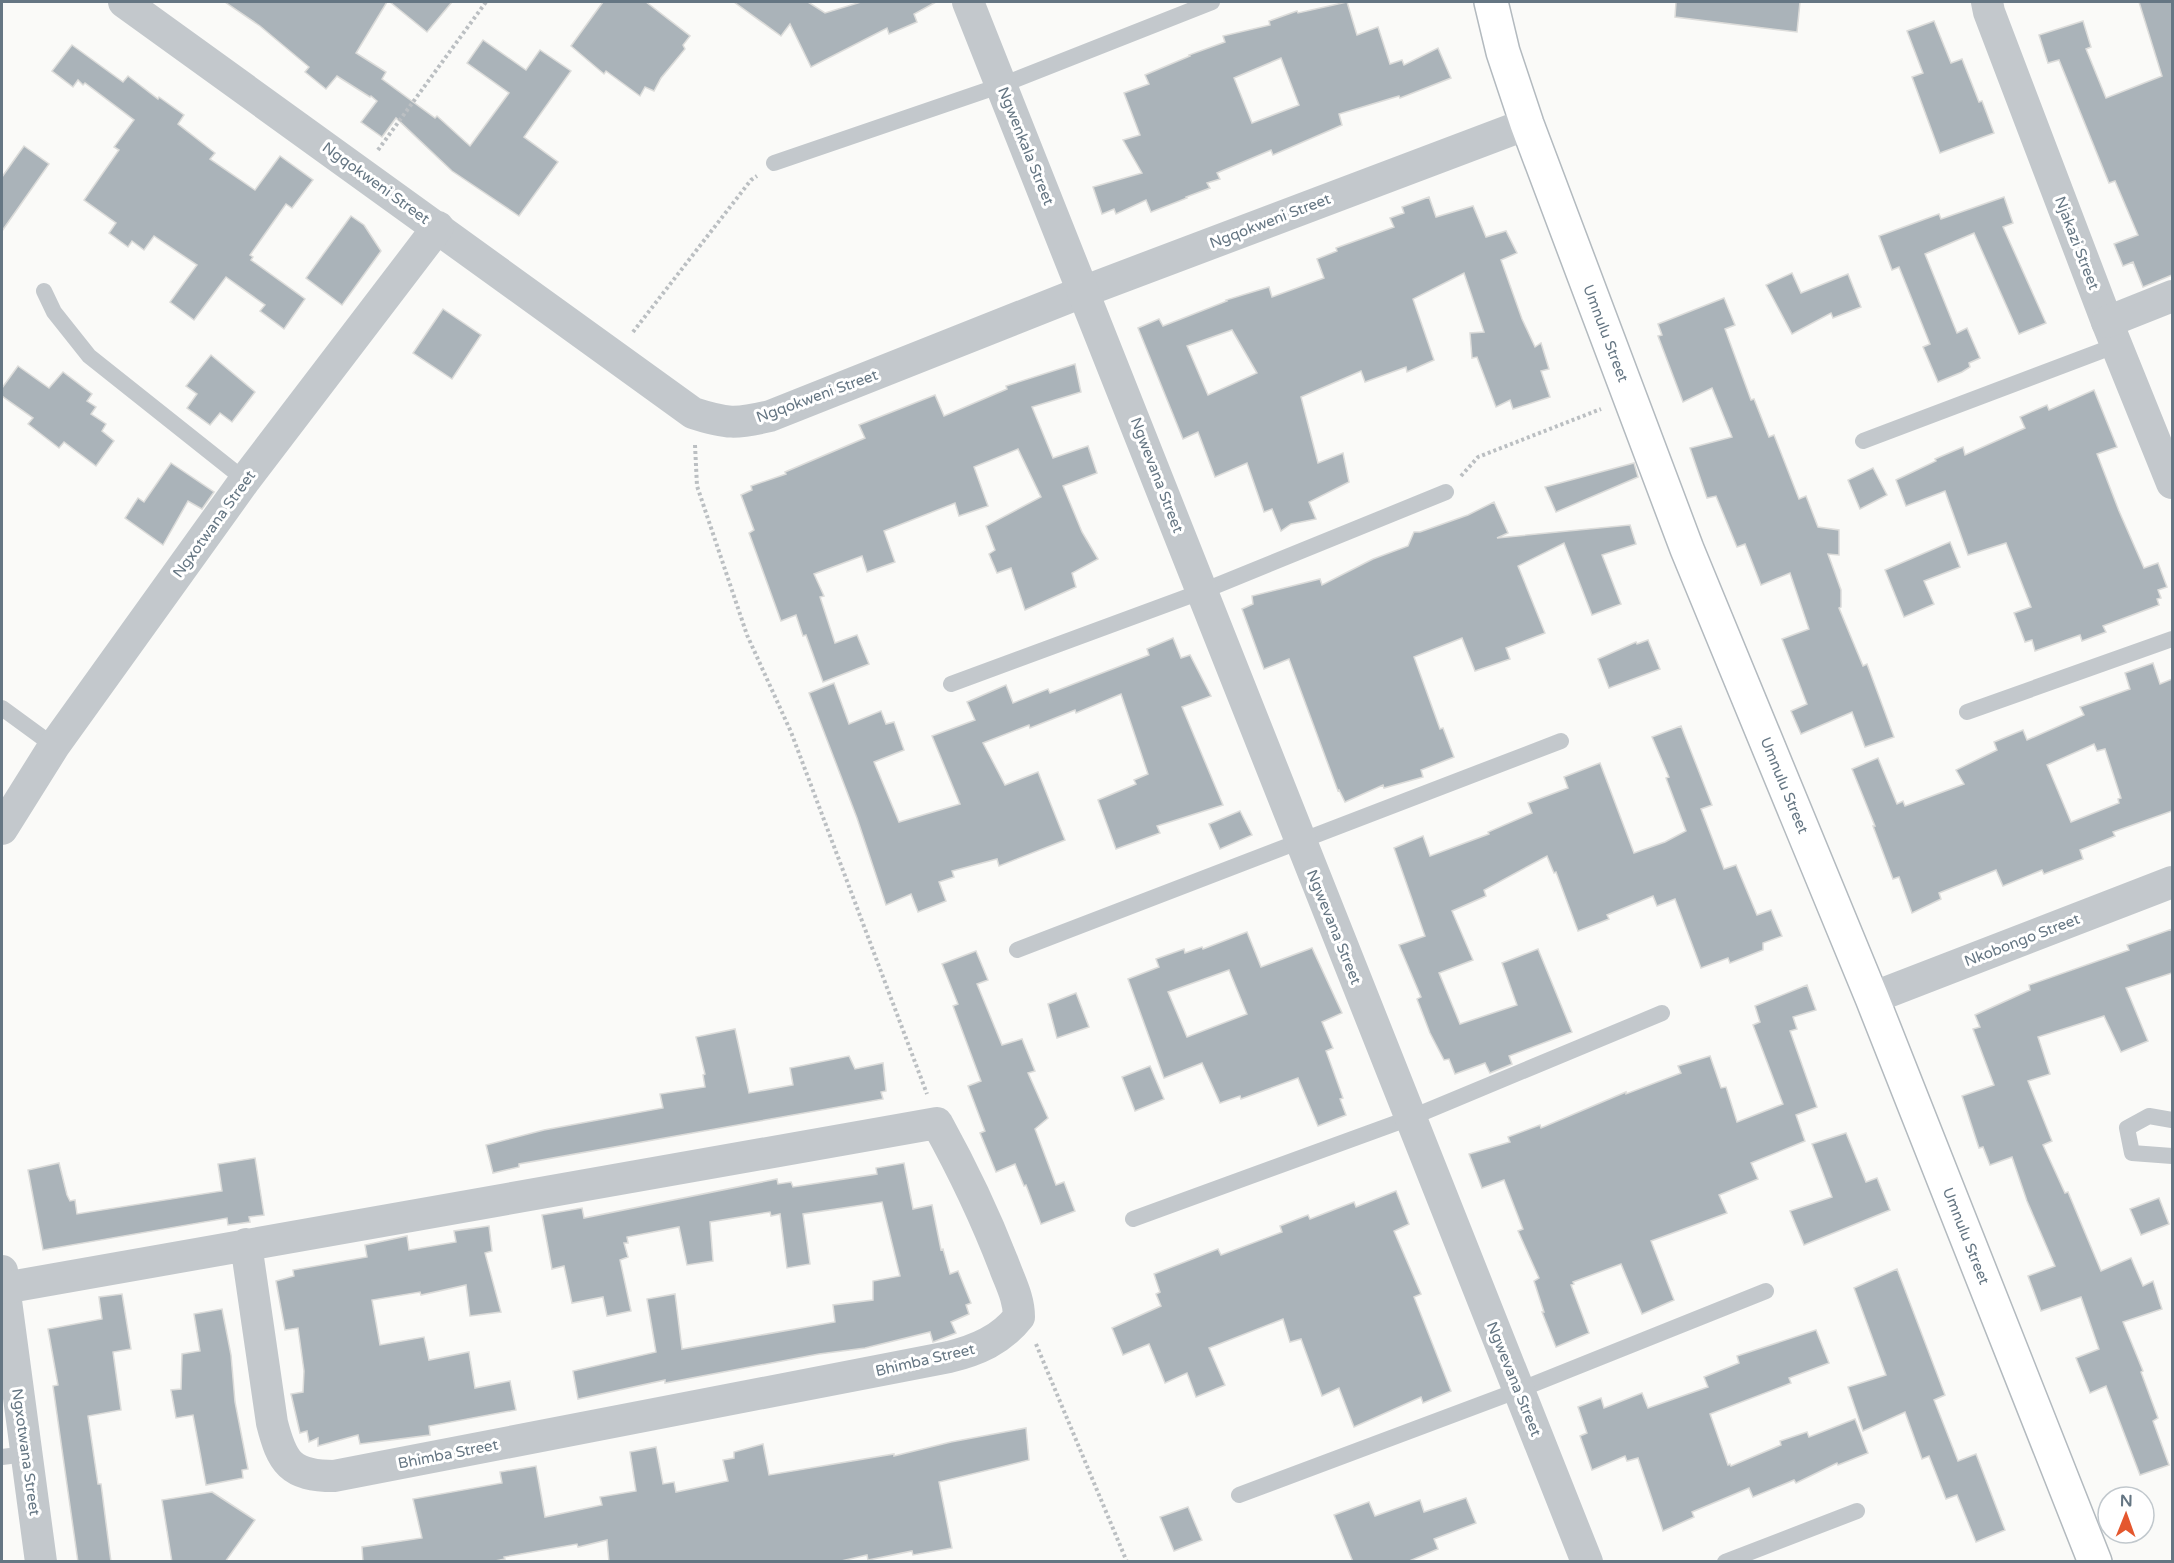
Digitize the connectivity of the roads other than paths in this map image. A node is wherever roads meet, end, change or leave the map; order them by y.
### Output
1 (124, 2) edge
2 (968, 2) edge
3 (1212, 2) edge
4 (1491, 2) edge
5 (1986, 2) edge
6 (1002, 85) junction
7 (1527, 124) junction
8 (774, 163) road end
9 (438, 227) junction
10 (44, 291) dead end
11 (1084, 291) junction
12 (2172, 297) edge
13 (2112, 334) junction
14 (1863, 441) dead end
15 (245, 480) junction
16 (2172, 483) edge
17 (1446, 492) road end
18 (1203, 591) junction
19 (2172, 639) edge
20 (951, 684) dead end
21 (2, 708) edge
22 (1967, 712) dead end
23 (1561, 741) dead end
24 (54, 746) junction
25 (2, 829) edge
26 (1301, 842) junction
27 (2172, 882) edge
28 (1017, 950) dead end
29 (1872, 998) junction
30 (1662, 1013) dead end
31 (1410, 1118) junction
32 (2172, 1120) edge
33 (2172, 1156) edge
34 (1133, 1219) dead end
35 (246, 1244) junction
36 (3, 1280) edge
37 (1766, 1291) dead end
38 (1519, 1390) junction
39 (14, 1455) edge
40 (1239, 1495) dead end
41 (1857, 1511) dead end
42 (42, 1562) edge
43 (1587, 1562) edge
44 (1725, 1562) edge
45 (2095, 1562) edge

1 - 9 street, Ngqokweni Street
2 - 6 street, Ngwenkala Street
3 - 6 lane
4 - 7 street, Umnulu Street
5 - 13 street, Njakazi Street
6 - 8 lane
6 - 11 street, Ngwenkala Street
7 - 11 street, Ngqokweni Street
7 - 29 street, Umnulu Street
9 - 11 street, Ngqokweni Street
9 - 15 street, Ngxotwana Street
10 - 15 lane
11 - 18 street, Ngwevana Street
12 - 13 street
13 - 14 lane
13 - 16 street, Njakazi Street
15 - 24 street, Ngxotwana Street
17 - 18 lane
18 - 20 lane
18 - 26 street, Ngwevana Street
19 - 22 lane
21 - 24 lane
23 - 26 lane
24 - 25 street, Ngxotwana Street
26 - 28 lane
26 - 31 street, Ngwevana Street
27 - 29 street, Nkobongo Street
29 - 45 street, Umnulu Street
30 - 31 lane
31 - 34 lane
31 - 38 street, Ngwevana Street
32 - 33 lane
35 - 35 street, Bhimba Street
35 - 36 street
36 - 39 street, Ngxotwana Street
37 - 38 lane
38 - 40 lane
38 - 43 street, Ngwevana Street
39 - 42 street, Ngxotwana Street
41 - 44 lane

